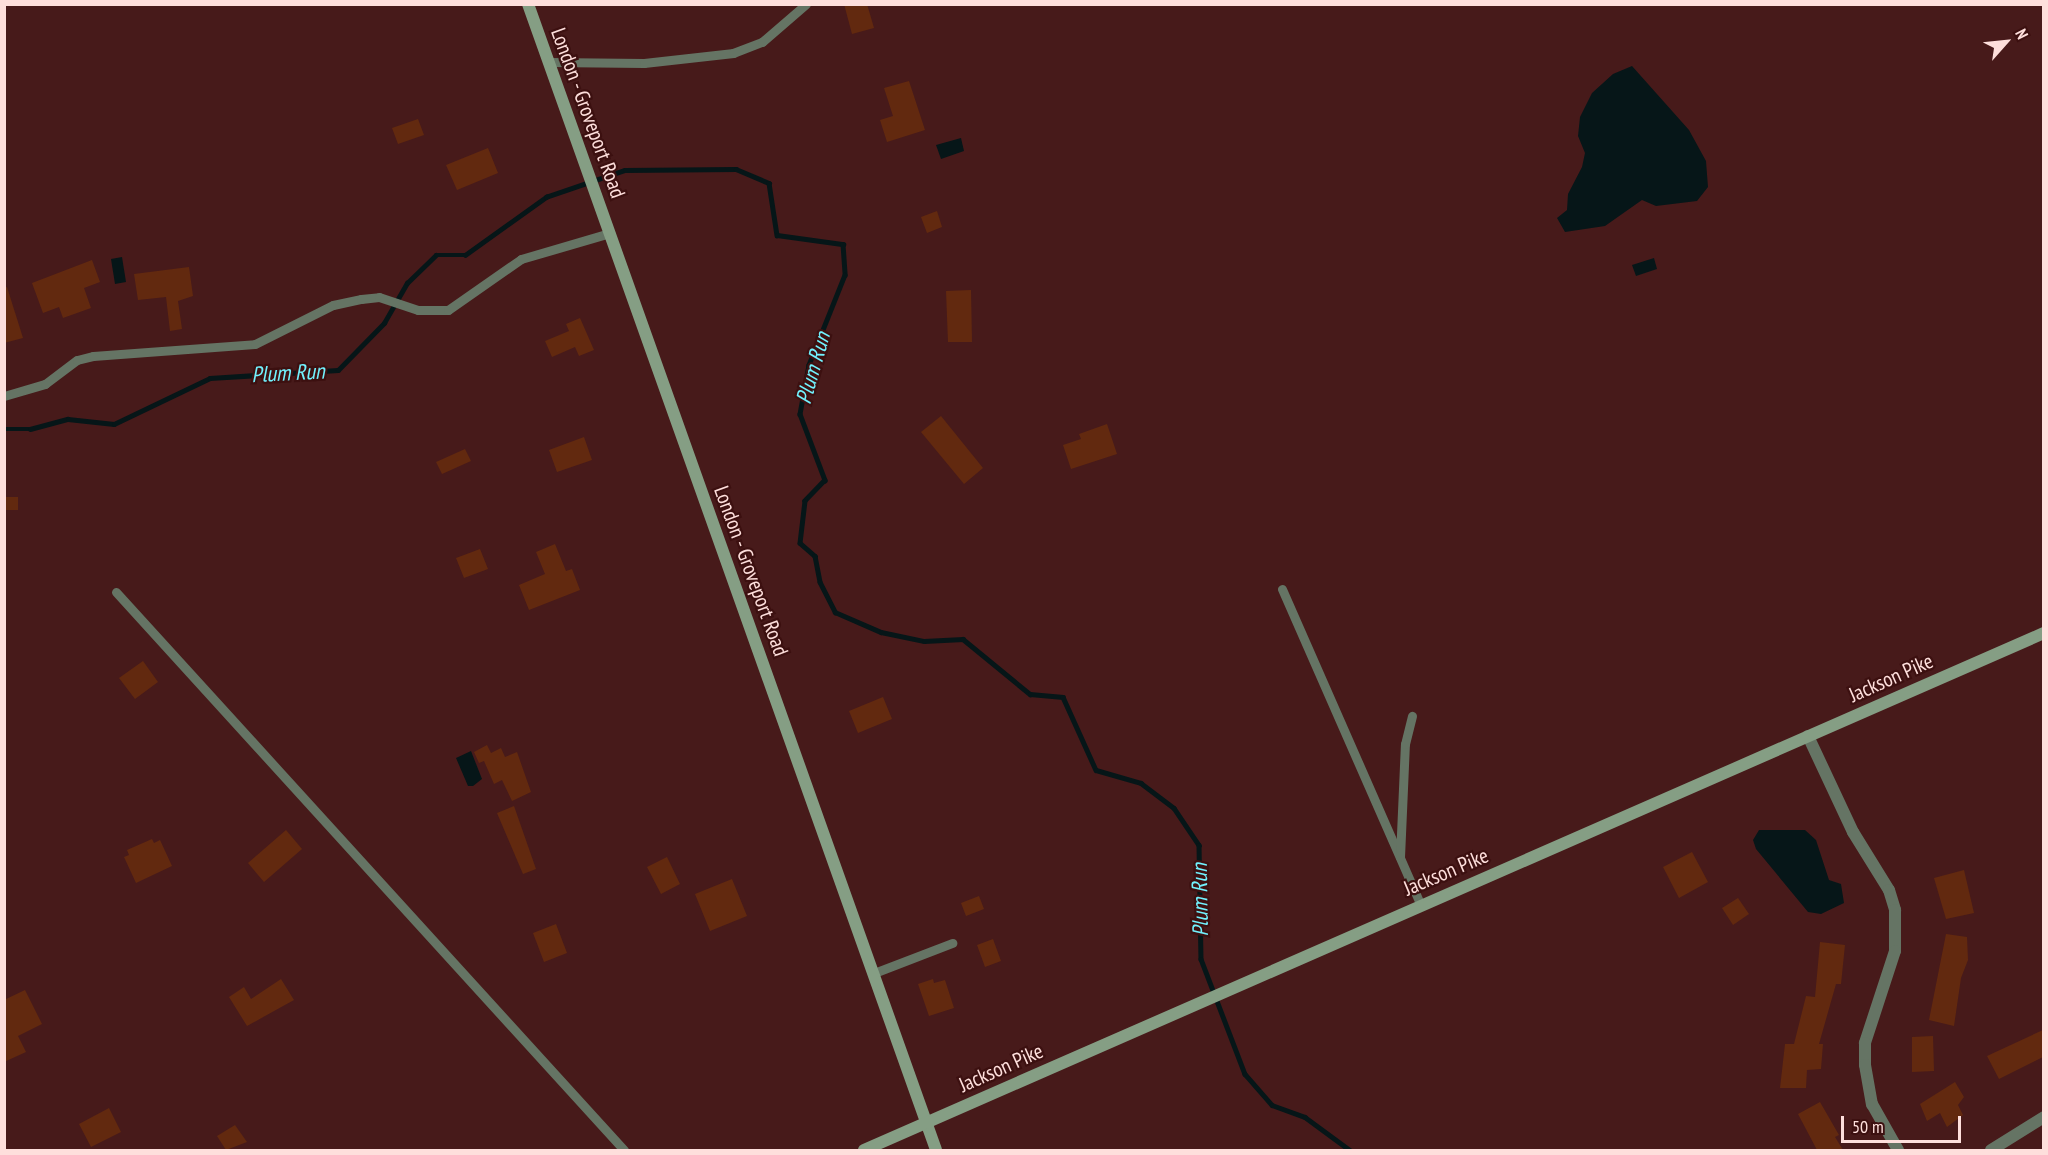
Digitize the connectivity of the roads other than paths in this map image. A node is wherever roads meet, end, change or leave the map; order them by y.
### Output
1 (528, 4) edge
2 (806, 4) edge
3 (549, 62) junction
4 (608, 228) junction
5 (4, 396) edge
6 (1282, 589) dead end
7 (116, 592) dead end
8 (2043, 633) edge
9 (1412, 716) dead end
10 (1808, 736) junction
11 (1399, 860) junction
12 (1420, 904) junction
13 (952, 943) dead end
14 (874, 973) junction
15 (2043, 1117) edge
16 (926, 1122) junction
17 (624, 1150) edge
18 (864, 1150) edge
19 (936, 1150) edge
20 (1898, 1150) edge
21 (1991, 1150) edge

1 - 3 main road, London - Groveport Road
2 - 3 lane
3 - 4 main road, London - Groveport Road
4 - 5 lane
4 - 14 main road, London - Groveport Road
6 - 11 lane
7 - 17 lane
8 - 10 main road, Jackson Pike
9 - 11 lane
10 - 12 main road, Jackson Pike
10 - 20 street
11 - 12 lane
12 - 16 main road, Jackson Pike
13 - 14 lane
14 - 16 main road, London - Groveport Road
15 - 21 street
16 - 18 main road, Jackson Pike
16 - 19 main road, London - Groveport Road

